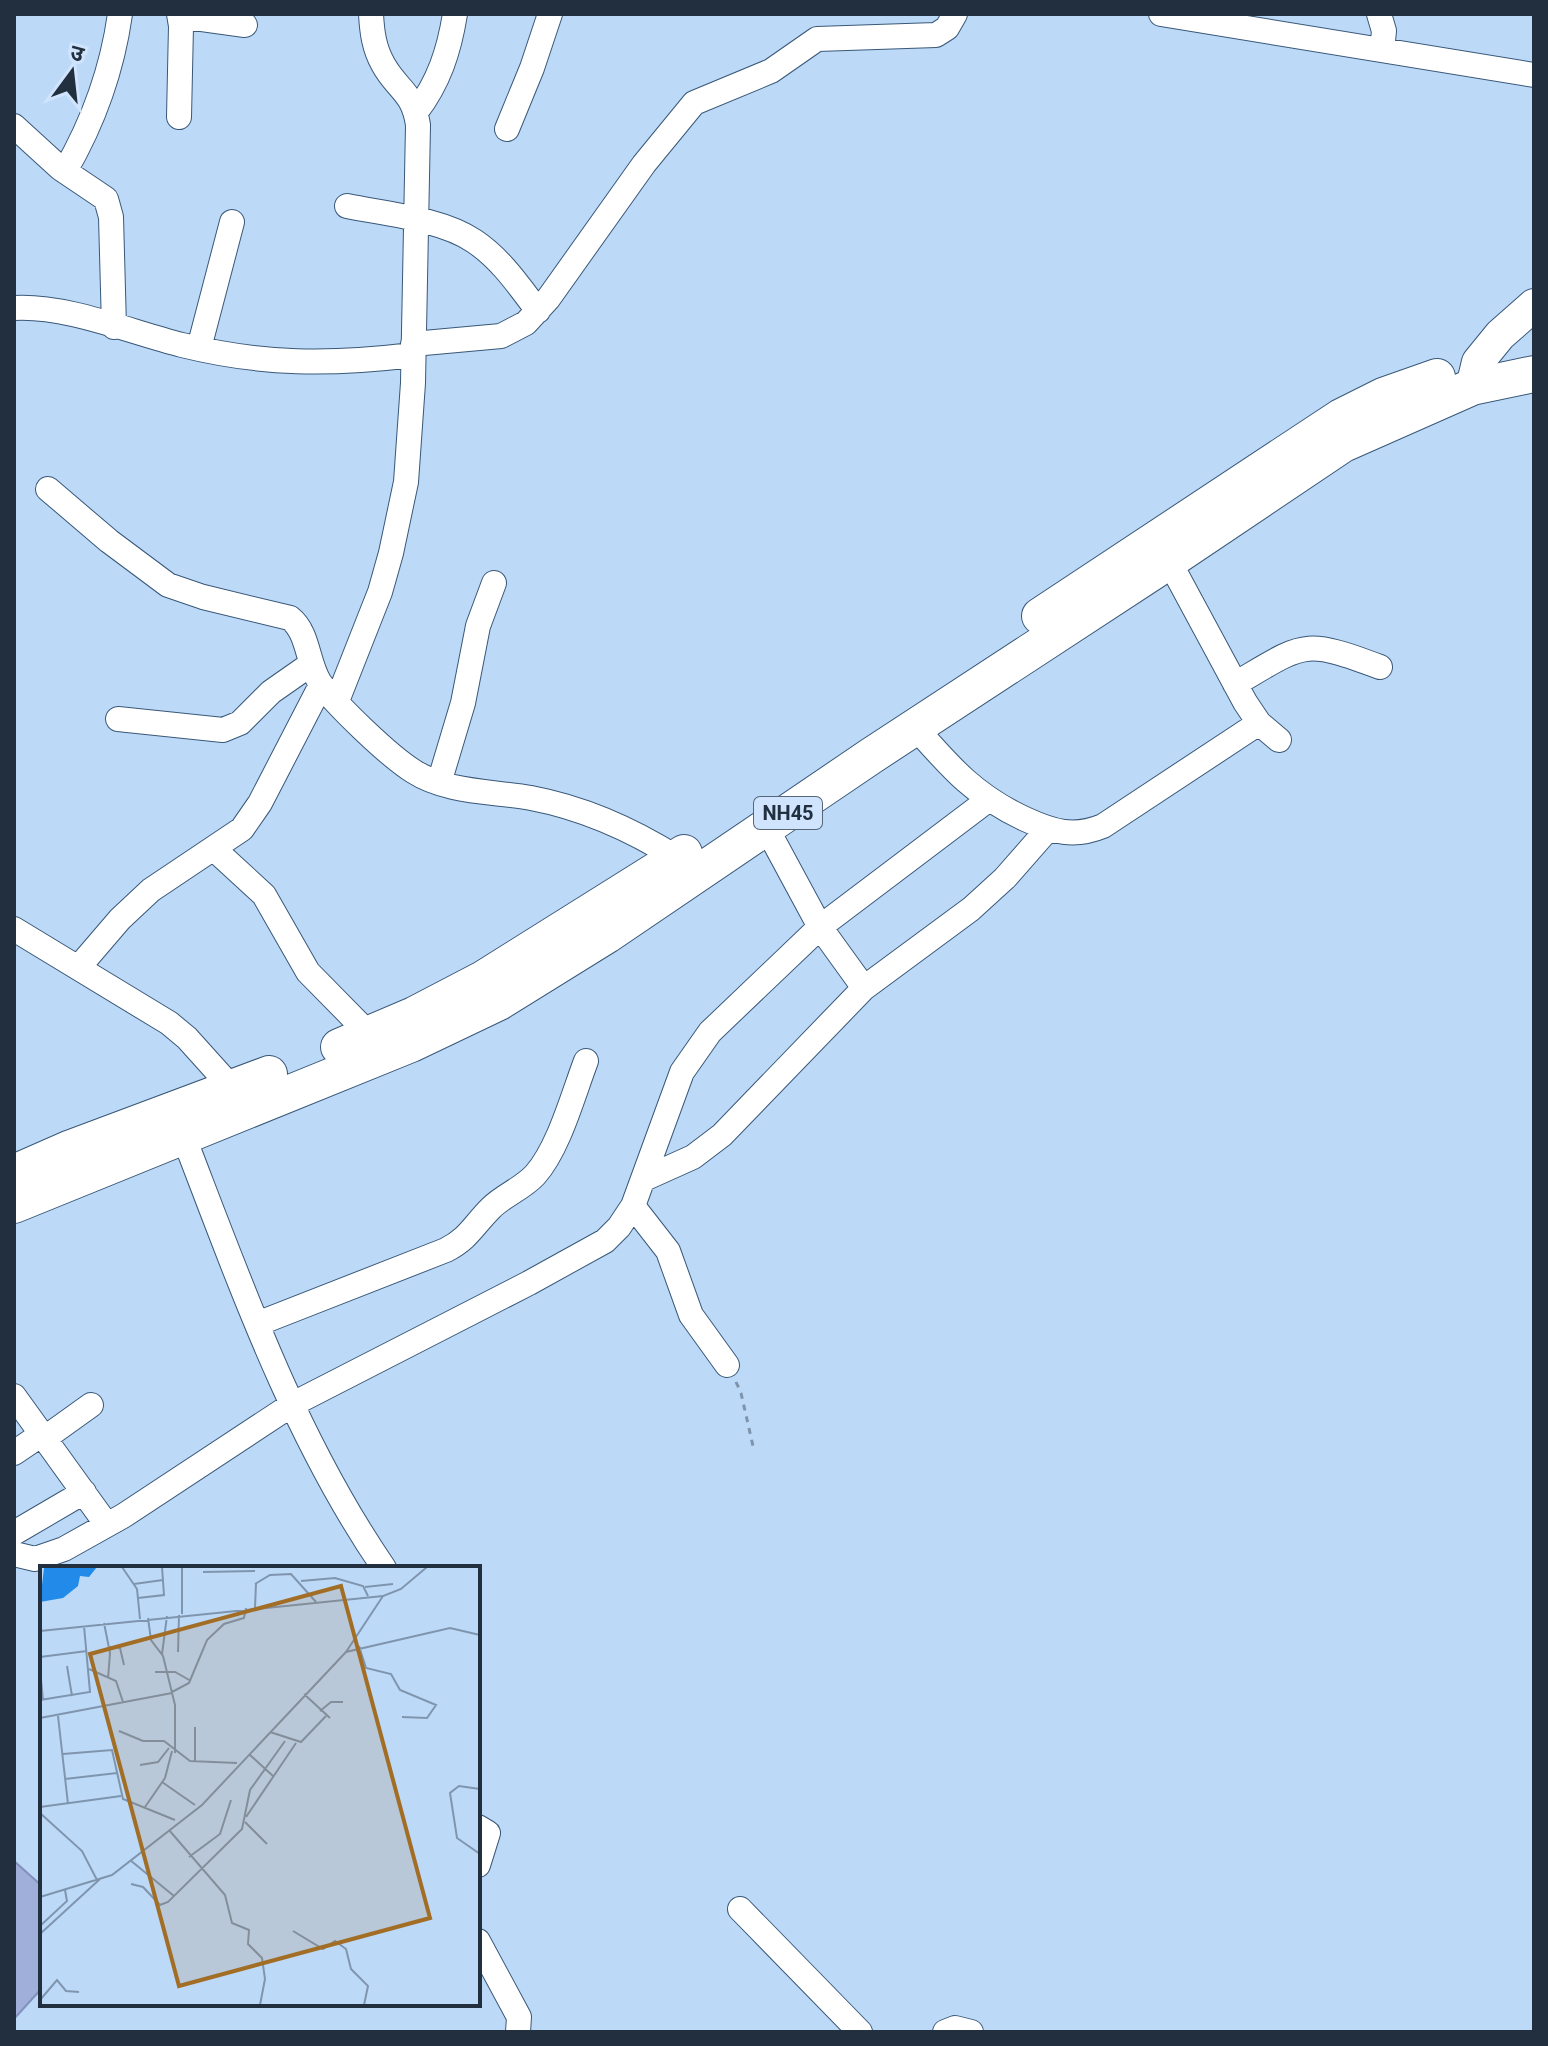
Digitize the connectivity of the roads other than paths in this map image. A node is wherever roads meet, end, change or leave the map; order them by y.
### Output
1 (120, 14) edge
2 (371, 14) edge
3 (455, 14) edge
4 (550, 14) edge
5 (955, 14) edge
6 (1161, 14) edge
7 (1379, 14) edge
8 (179, 15) edge
9 (245, 25) dead end
10 (1382, 50) junction
11 (1534, 75) edge
12 (416, 112) junction
13 (179, 117) dead end
14 (14, 126) edge
15 (507, 129) dead end
16 (65, 171) junction
17 (347, 206) dead end
18 (416, 220) junction
19 (232, 222) dead end
20 (1534, 305) edge
21 (14, 308) edge
22 (538, 311) junction
23 (114, 327) junction
24 (199, 348) junction
25 (1534, 349) edge
26 (413, 350) junction
27 (1475, 374) junction
28 (1534, 374) edge
29 (48, 489) dead end
30 (1169, 561) junction
31 (494, 583) dead end
32 (1380, 667) dead end
33 (323, 683) junction
34 (1235, 684) junction
35 (118, 719) dead end
36 (1259, 723) junction
37 (915, 727) junction
38 (1279, 740) dead end
39 (439, 783) junction
40 (988, 800) junction
41 (766, 827) junction
42 (1048, 829) junction
43 (214, 849) junction
44 (677, 858) junction
45 (820, 927) junction
46 (14, 929) edge
47 (78, 968) junction
48 (864, 988) junction
49 (369, 1034) junction
50 (586, 1061) dead end
51 (232, 1088) junction
52 (183, 1135) junction
53 (14, 1173) edge
54 (644, 1179) junction
55 (14, 1205) edge
56 (633, 1206) junction
57 (257, 1324) junction
58 (727, 1365) road end
59 (14, 1396) edge
60 (293, 1404) junction
61 (91, 1405) dead end
62 (44, 1436) junction
63 (14, 1453) edge
64 (84, 1492) junction
65 (107, 1525) junction
66 (14, 1533) edge
67 (14, 1554) edge
68 (383, 1566) edge
69 (480, 1828) edge
70 (480, 1859) edge
71 (740, 1909) dead end
72 (480, 1945) edge
73 (518, 2032) edge
74 (860, 2032) edge
75 (945, 2032) edge
76 (971, 2032) edge

1 - 16 street
2 - 12 street
3 - 12 street
4 - 15 street
5 - 22 street
6 - 10 street
7 - 10 street
8 - 9 street
8 - 13 street
10 - 11 street
12 - 18 street
14 - 16 street
16 - 23 street
17 - 18 street
18 - 22 street
18 - 26 street
19 - 24 street
20 - 27 main road
21 - 23 street
22 - 26 street
23 - 24 street
24 - 26 street
25 - 27 highway, NH45
26 - 33 street
27 - 28 highway, NH45
27 - 30 highway, NH45
27 - 44 highway, NH45
29 - 33 street
30 - 34 street
30 - 37 highway, NH45
31 - 39 street
32 - 34 street
33 - 35 street
33 - 39 street
33 - 43 street
34 - 36 street
36 - 38 street
36 - 42 street
37 - 40 street
37 - 41 highway, NH45
39 - 44 street
40 - 42 street
40 - 45 street
41 - 45 street
41 - 52 highway, NH45
42 - 48 street
43 - 47 street
43 - 49 street
44 - 49 highway, NH45
45 - 48 street
45 - 54 street
46 - 47 street
47 - 51 street
48 - 54 street
49 - 51 highway, NH45
50 - 57 street
51 - 53 highway, NH45
52 - 55 highway, NH45
52 - 57 street
54 - 56 street
56 - 58 street
56 - 60 street
57 - 60 street
59 - 62 street
60 - 65 street
60 - 68 street
61 - 62 street
62 - 63 street
62 - 64 street
64 - 65 street
64 - 66 street
65 - 67 street
69 - 70 street
71 - 74 street
72 - 73 street
75 - 76 street

